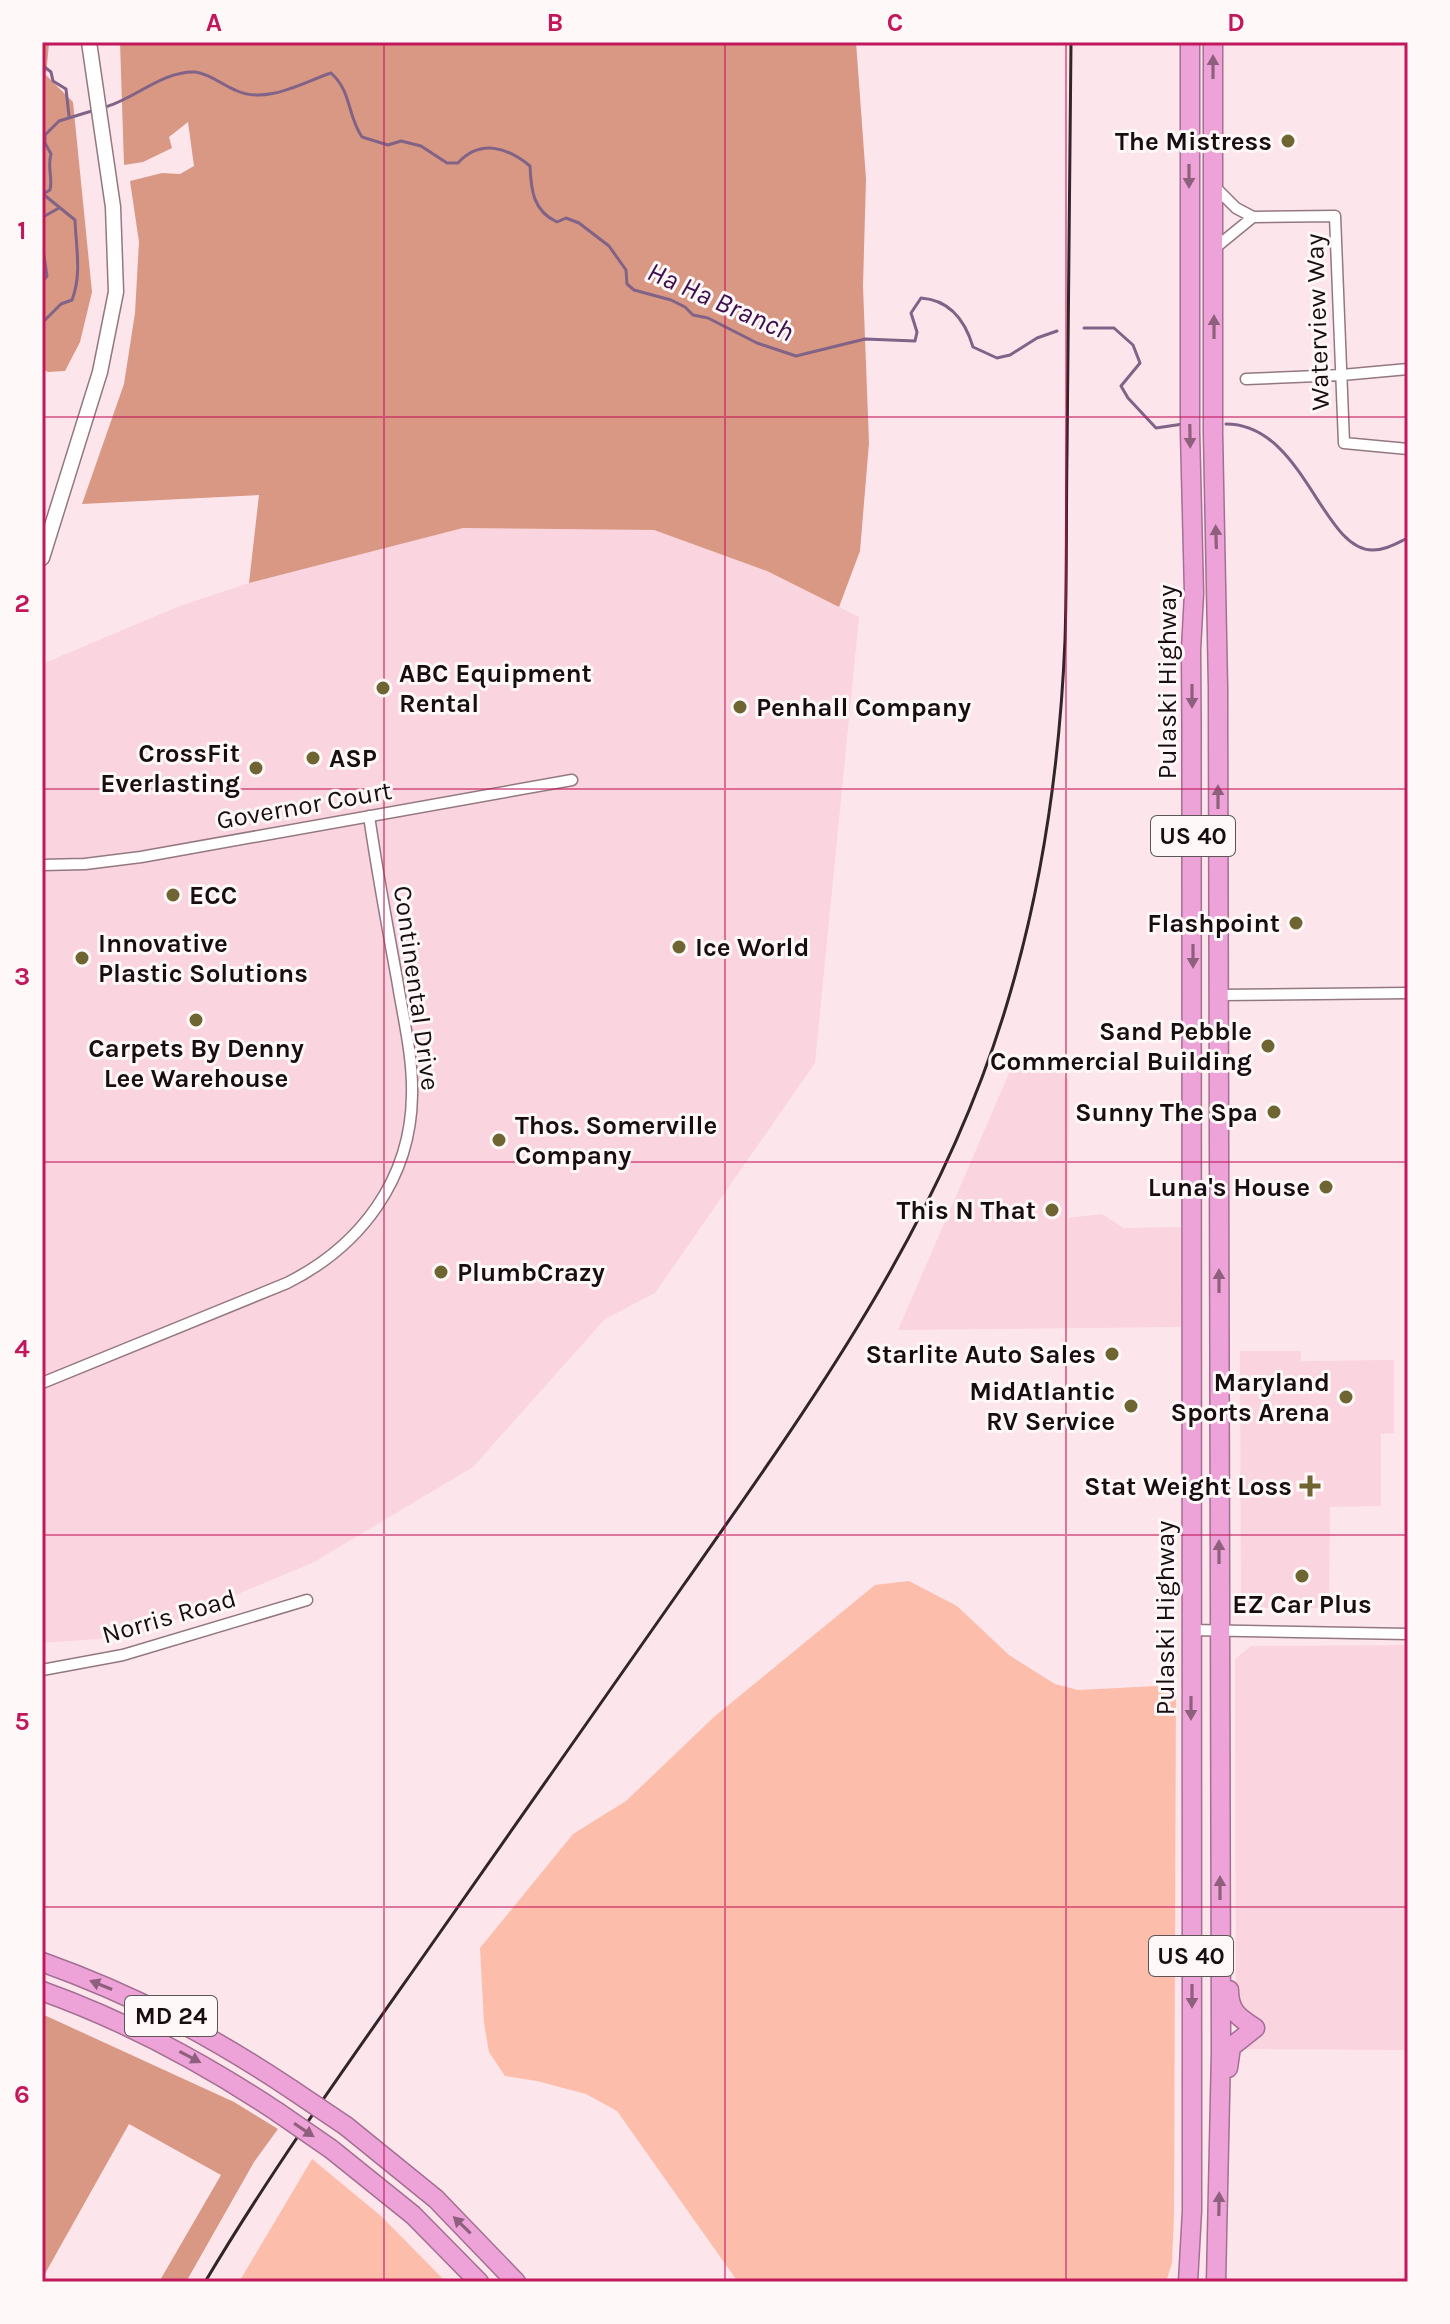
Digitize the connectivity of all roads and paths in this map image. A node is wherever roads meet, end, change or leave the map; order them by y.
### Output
1 (89, 42) edge
2 (1190, 42) edge
3 (1213, 42) edge
4 (1213, 185) junction
5 (1253, 217) junction
6 (1214, 249) junction
7 (1408, 369) edge
8 (1342, 375) junction
9 (1246, 379) dead end
10 (1408, 449) edge
11 (42, 558) edge
12 (572, 780) dead end
13 (369, 816) junction
14 (42, 865) edge
15 (1408, 993) edge
16 (1219, 995) junction
17 (42, 1383) edge
18 (307, 1600) dead end
19 (1191, 1630) junction
20 (1218, 1630) junction
21 (1408, 1634) edge
22 (42, 1670) edge
23 (1220, 1932) junction
24 (42, 1962) edge
25 (42, 1991) edge
26 (1220, 2166) junction
27 (1187, 2278) edge
28 (479, 2282) edge
29 (516, 2282) edge
30 (1216, 2282) edge

1 - 11 main road
2 -> 19 highway, Pulaski Highway / US 40
4 -> 3 highway, Pulaski Highway / US 40
4 - 5 street
4 - 6 highway, Pulaski Highway / US 40
5 - 6 street
5 - 8 street, Waterview Way
16 -> 6 highway, Pulaski Highway / US 40
7 - 8 street
8 - 9 street
8 - 10 street, Waterview Way
12 - 13 street, Governor Court
13 - 14 street, Governor Court
13 - 17 street, Continental Drive
15 - 16 street
20 -> 16 highway, Pulaski Highway / US 40
18 - 22 street, Norris Road
19 - 20 street
19 -> 27 highway, Pulaski Highway / US 40
20 - 21 street
23 -> 20 highway, Pulaski Highway / US 40
23 - 26 highway, Pulaski Highway / US 40
23 - 26 highway
29 -> 24 highway, MD 24, bridge
25 -> 28 highway, MD 24, bridge
30 -> 26 highway, Pulaski Highway / US 40

